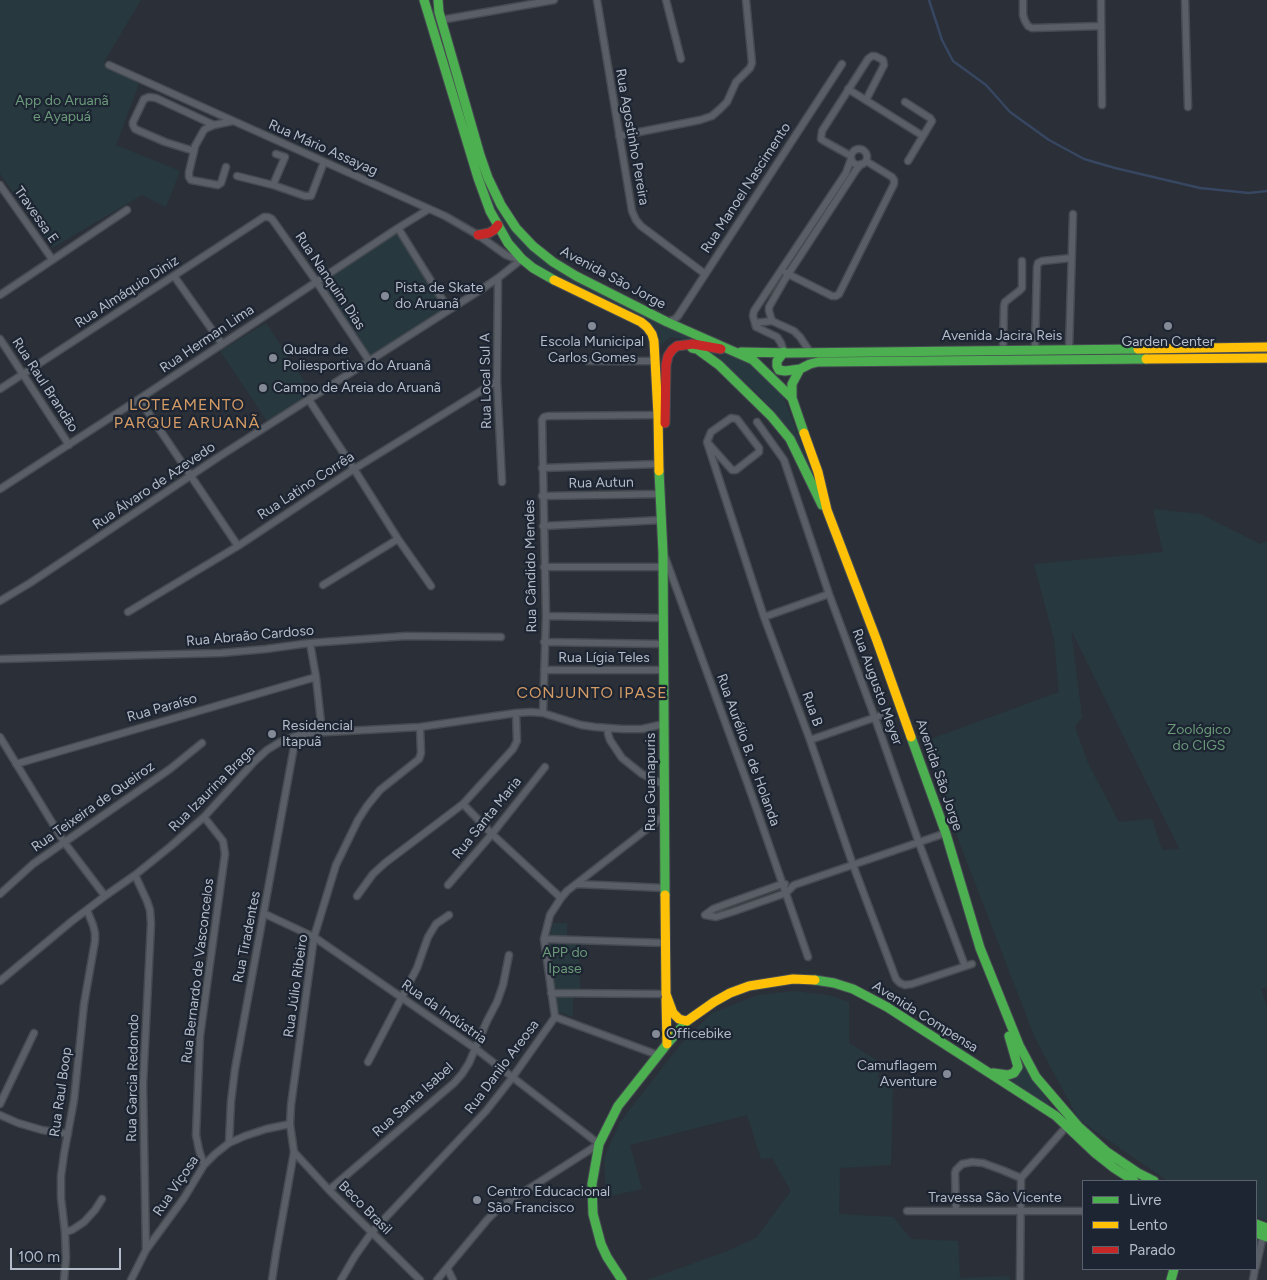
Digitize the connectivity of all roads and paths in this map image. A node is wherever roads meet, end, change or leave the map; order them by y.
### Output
1 (424, 0) edge
2 (438, 0) edge
3 (554, 0) edge
4 (597, 0) edge
5 (666, 0) edge
6 (746, 0) edge
7 (1023, 0) edge
8 (1101, 0) edge
9 (1185, 0) edge
10 (441, 20) junction
11 (1101, 26) junction
12 (681, 59) dead end
13 (842, 64) dead end
14 (109, 65) dead end
15 (848, 89) junction
16 (866, 100) junction
17 (904, 102) dead end
18 (1102, 105) dead end
19 (1188, 107) dead end
20 (234, 121) junction
21 (214, 125) junction
22 (619, 136) junction
23 (923, 136) junction
24 (194, 151) junction
25 (276, 154) dead end
26 (851, 157) junction
27 (908, 160) dead end
28 (324, 162) junction
29 (864, 163) junction
30 (226, 166) dead end
31 (237, 176) dead end
32 (0, 185) edge
33 (273, 185) junction
34 (429, 209) junction
35 (127, 210) dead end
36 (1073, 214) dead end
37 (268, 216) joint
38 (498, 225) junction
39 (398, 228) junction
40 (478, 235) junction
41 (1071, 258) junction
42 (52, 259) junction
43 (522, 259) junction
44 (1022, 261) dead end
45 (781, 270) junction
46 (705, 274) junction
47 (788, 274) junction
48 (174, 276) junction
49 (498, 278) junction
50 (316, 281) junction
51 (0, 295) edge
52 (449, 310) junction
53 (772, 321) junction
54 (641, 322) joint
55 (667, 322) junction
56 (755, 323) junction
57 (0, 339) edge
58 (222, 344) junction
59 (682, 345) junction
60 (1267, 347) edge
61 (1034, 349) junction
62 (1003, 350) junction
63 (1069, 350) junction
64 (736, 352) junction
65 (784, 352) junction
66 (810, 352) junction
67 (1267, 358) edge
68 (588, 361) dead end
69 (655, 361) junction
70 (370, 362) junction
71 (800, 369) junction
72 (23, 374) junction
73 (497, 381) junction
74 (0, 389) edge
75 (792, 398) junction
76 (140, 399) junction
77 (309, 400) junction
78 (658, 415) junction
79 (757, 422) dead end
80 (707, 442) junction
81 (69, 445) junction
82 (659, 464) junction
83 (354, 468) junction
84 (542, 468) junction
85 (192, 476) junction
86 (502, 482) dead end
87 (0, 489) edge
88 (660, 494) junction
89 (542, 496) junction
90 (662, 520) junction
91 (543, 526) junction
92 (835, 530) junction
93 (398, 539) junction
94 (238, 546) junction
95 (663, 553) junction
96 (544, 567) junction
97 (664, 567) junction
98 (323, 584) dead end
99 (431, 586) dead end
100 (829, 594) junction
101 (0, 600) edge
102 (128, 612) dead end
103 (546, 616) junction
104 (764, 617) junction
105 (664, 618) junction
106 (501, 637) dead end
107 (544, 642) junction
108 (310, 643) junction
109 (664, 644) junction
110 (0, 659) edge
111 (544, 670) junction
112 (664, 670) junction
113 (316, 677) junction
114 (516, 712) junction
115 (543, 713) junction
116 (884, 714) dead end
117 (875, 718) junction
118 (664, 724) junction
119 (420, 727) junction
120 (608, 729) junction
121 (322, 732) junction
122 (296, 736) junction
123 (0, 737) edge
124 (810, 740) junction
125 (202, 743) dead end
126 (16, 764) junction
127 (545, 767) dead end
128 (665, 784) junction
129 (463, 804) junction
130 (936, 806) junction
131 (665, 815) junction
132 (204, 817) junction
133 (492, 834) junction
134 (940, 835) junction
135 (64, 842) junction
136 (919, 843) junction
137 (854, 865) junction
138 (135, 875) junction
139 (577, 884) junction
140 (782, 884) junction
141 (448, 885) dead end
142 (794, 885) junction
143 (665, 888) junction
144 (786, 893) junction
145 (0, 894) edge
146 (105, 896) junction
147 (357, 896) dead end
148 (561, 898) junction
149 (87, 910) junction
150 (264, 914) junction
151 (449, 915) dead end
152 (314, 937) junction
153 (544, 939) junction
154 (666, 943) junction
155 (509, 955) dead end
156 (808, 956) dead end
157 (0, 981) edge
158 (900, 983) joint
159 (552, 993) junction
160 (666, 994) junction
161 (402, 998) junction
162 (555, 1017) junction
163 (687, 1021) junction
164 (34, 1033) dead end
165 (667, 1044) junction
166 (476, 1049) junction
167 (658, 1055) junction
168 (368, 1062) dead end
169 (987, 1071) junction
170 (512, 1078) junction
171 (0, 1104) edge
172 (0, 1115) edge
173 (290, 1124) junction
174 (1066, 1127) junction
175 (68, 1134) junction
176 (228, 1143) junction
177 (599, 1144) junction
178 (294, 1152) junction
179 (204, 1165) junction
180 (1021, 1178) junction
181 (1131, 1180) edge
182 (1152, 1180) edge
183 (329, 1190) junction
184 (102, 1199) dead end
185 (1082, 1210) edge
186 (907, 1211) dead end
187 (956, 1211) junction
188 (1020, 1212) junction
189 (65, 1232) junction
190 (372, 1232) junction
191 (1263, 1234) edge
192 (146, 1250) junction
193 (1257, 1263) edge
194 (447, 1268) junction
195 (64, 1280) edge
196 (131, 1280) edge
197 (272, 1280) edge
198 (341, 1280) edge
199 (420, 1280) edge
200 (437, 1280) edge
201 (453, 1280) edge
202 (622, 1280) edge
203 (1020, 1280) edge

1 - 38 main road, Avenida São Jorge
2 - 10 main road, Avenida São Jorge
3 - 10 street
4 - 22 street, Rua Agostinho Pereira
5 - 12 street
6 - 22 street
7 - 11 street
8 - 11 street
9 - 19 street
10 - 55 main road, Avenida São Jorge
11 - 18 street
13 - 46 street, Rua Manoel Nascimento
14 - 20 street, Rua Mário Assayag
15 - 16 street
15 - 16 street
15 - 26 street
16 - 23 street
17 - 23 street
20 - 21 street
20 - 28 street, Rua Mário Assayag
21 - 24 street
21 - 24 street
22 - 46 street, Rua Agostinho Pereira
23 - 27 street
24 - 30 street
25 - 33 street
26 - 29 street
26 - 29 street
26 - 45 street
28 - 33 street
28 - 34 street, Rua Mário Assayag
29 - 47 street
29 - 47 street
31 - 33 street
32 - 42 street, Travessa E
34 - 39 street, Rua Herman Lima
34 - 40 street, Rua Mário Assayag
35 - 42 street
36 - 41 street
37 - 48 street, Rua Almáquio Diniz
37 - 50 street, Rua Nanquim Dias
38 - 40 main road
38 - 43 main road, Avenida São Jorge
39 - 50 street, Rua Herman Lima
39 - 52 street
40 - 43 street, Rua Mário Assayag
41 - 61 street
41 - 63 street
42 - 51 street
43 - 49 street, Rua Álvaro de Azevedo
43 - 54 main road, Avenida São Jorge
44 - 62 street
45 - 47 street
45 - 56 street
46 - 55 street, Rua Manoel Nascimento
47 - 53 street
48 - 58 street
48 - 72 street, Rua Almáquio Diniz
49 - 52 street, Rua Álvaro de Azevedo
49 - 73 street, Rua Local Sul A
50 - 58 street, Rua Herman Lima
50 - 70 street, Rua Nanquim Dias
52 - 70 street, Rua Álvaro de Azevedo
53 - 56 street
53 - 66 street
54 - 69 main road, Rua Guanapuris
55 - 64 main road, Avenida São Jorge
56 - 65 street
57 - 72 street, Rua Raul Brandão
58 - 76 street, Rua Herman Lima
59 - 64 main road, Avenida São Jorge
59 - 90 main road, Rua Guanapuris
59 - 92 main road
60 - 63 main road, Avenida Jacira Reis
61 - 62 main road, Avenida Jacira Reis
61 - 63 main road, Avenida Jacira Reis
62 - 66 main road, Avenida Jacira Reis
64 - 65 main road, Avenida Jacira Reis
64 - 75 main road, Avenida São Jorge
65 - 66 main road, Avenida Jacira Reis
65 - 71 main road
67 - 71 main road, Avenida Jacira Reis
68 - 69 street
69 - 78 main road, Rua Guanapuris
70 - 77 street, Rua Álvaro de Azevedo
71 - 75 main road
72 - 74 street, Rua Almáquio Diniz
72 - 81 street, Rua Raul Brandão
73 - 83 street, Rua Latino Corrêa
73 - 86 street, Rua Local Sul A
75 - 92 main road, Avenida São Jorge
76 - 81 street, Rua Herman Lima
76 - 85 street
77 - 83 street
77 - 85 street, Rua Álvaro de Azevedo
78 - 82 main road, Rua Guanapuris
78 - 84 street, Rua Cândido Mendes
79 - 100 street, Rua Augusto Meyer
80 - 80 street
80 - 104 street, Rua B
81 - 87 street, Rua Herman Lima
82 - 84 street
82 - 88 main road, Rua Guanapuris
83 - 93 street
83 - 94 street, Rua Latino Corrêa
84 - 89 street, Rua Cândido Mendes
85 - 94 street
85 - 101 street, Rua Álvaro de Azevedo
88 - 89 street, Rua Autun
88 - 90 main road, Rua Guanapuris
89 - 91 street, Rua Cândido Mendes
90 - 91 street
90 - 95 main road, Rua Guanapuris
91 - 96 street, Rua Cândido Mendes
92 - 130 main road, Avenida São Jorge
93 - 98 street
93 - 99 street
94 - 102 street, Rua Latino Corrêa
95 - 97 main road, Rua Guanapuris
95 - 140 street, Rua Aurélio B. de Holanda
96 - 97 street
96 - 103 street, Rua Cândido Mendes
97 - 105 main road, Rua Guanapuris
100 - 104 street
100 - 117 street, Rua Augusto Meyer
103 - 105 street
103 - 107 street, Rua Cândido Mendes
104 - 124 street, Rua B
105 - 109 main road, Rua Guanapuris
106 - 108 street, Rua Abraão Cardoso
107 - 109 street
107 - 111 street, Rua Cândido Mendes
108 - 110 street, Rua Abraão Cardoso
108 - 113 street
109 - 112 main road, Rua Guanapuris
111 - 112 street, Rua Lígia Teles
111 - 115 street, Rua Cândido Mendes
112 - 118 main road, Rua Guanapuris
113 - 121 street
113 - 126 street, Rua Paraíso
114 - 115 street, Rua Izaurina Braga
114 - 119 street, Rua Izaurina Braga
114 - 129 street
115 - 120 street, Rua Izaurina Braga
116 - 117 street
117 - 124 street
117 - 136 street, Rua Augusto Meyer
118 - 120 street, Rua Izaurina Braga
118 - 128 main road, Rua Guanapuris
119 - 121 street, Rua Izaurina Braga
119 - 152 street, Rua Júlio Ribeiro
120 - 128 street
121 - 122 street, Rua Izaurina Braga
122 - 132 street, Rua Izaurina Braga
122 - 150 street, Rua Tiradentes
123 - 126 street
124 - 137 street, Rua B
125 - 135 street, Rua Teixeira de Queiroz
126 - 135 street
127 - 133 street, Rua Santa Maria
128 - 131 main road, Rua Guanapuris
129 - 133 street
129 - 147 street
130 - 134 main road
130 - 182 main road, Avenida São Jorge
131 - 139 street, Rua Danilo Areosa
131 - 143 main road, Rua Guanapuris
132 - 138 street, Rua Izaurina Braga
132 - 179 street, Rua Bernardo de Vasconcelos
133 - 141 street, Rua Santa Maria
133 - 148 street
134 - 136 street
134 - 169 main road
135 - 145 street, Rua Teixeira de Queiroz
135 - 146 street
136 - 137 street
136 - 158 street, Rua Augusto Meyer
137 - 142 street
137 - 158 street, Rua B
138 - 146 street, Rua Izaurina Braga
138 - 192 street, Rua Garcia Redondo
139 - 143 street
139 - 148 street, Rua Danilo Areosa
140 - 142 street
140 - 144 street, Rua Aurélio B. de Holanda
140 - 144 street
142 - 144 street
143 - 154 main road, Rua Guanapuris
144 - 156 street, Rua Aurélio B. de Holanda
146 - 149 street, Rua Izaurina Braga
148 - 153 street, Rua Danilo Areosa
149 - 157 street, Rua Izaurina Braga
149 - 175 street, Rua Raul Boop
150 - 152 street, Rua da Indústria
150 - 176 street, Rua Tiradentes
151 - 161 street
152 - 161 street, Rua da Indústria
152 - 173 street, Rua Júlio Ribeiro
153 - 154 street
153 - 159 street, Rua Danilo Areosa
154 - 160 main road, Rua Guanapuris
155 - 166 street, Rua Santa Isabel
159 - 160 street
159 - 162 street, Rua Danilo Areosa
160 - 163 main road
160 - 165 main road, Rua Guanapuris
161 - 166 street, Rua da Indústria
161 - 168 street
162 - 167 street
162 - 170 street, Rua Danilo Areosa
163 - 165 main road, Avenida Compensa
163 - 169 main road, Avenida Compensa
164 - 171 street
165 - 167 main road, Avenida Compensa
166 - 170 street, Rua da Indústria
166 - 183 street, Rua Santa Isabel
167 - 177 main road, Avenida Compensa
169 - 174 main road, Avenida Compensa
170 - 177 street, Rua da Indústria
170 - 190 street, Rua Danilo Areosa
172 - 175 street
173 - 176 street, Rua Viçosa
173 - 178 street, Rua Júlio Ribeiro
174 - 180 street
174 - 181 main road
175 - 189 street, Rua Raul Boop
176 - 179 street, Rua Viçosa
177 - 194 street
177 - 202 main road, Avenida Compensa
178 - 183 street, Beco Brasil
178 - 197 street, Rua Júlio Ribeiro
179 - 192 street, Rua Viçosa
180 - 187 street
180 - 188 street
183 - 190 street, Beco Brasil
184 - 189 street
185 - 188 street, Travessa São Vicente
186 - 187 street, Travessa São Vicente
187 - 188 street, Travessa São Vicente
188 - 203 street
189 - 195 street, Rua Raul Boop
190 - 198 street, Rua Danilo Areosa
190 - 199 street, Beco Brasil
191 - 193 street
192 - 196 street, Rua Garcia Redondo
194 - 200 street
194 - 201 street

